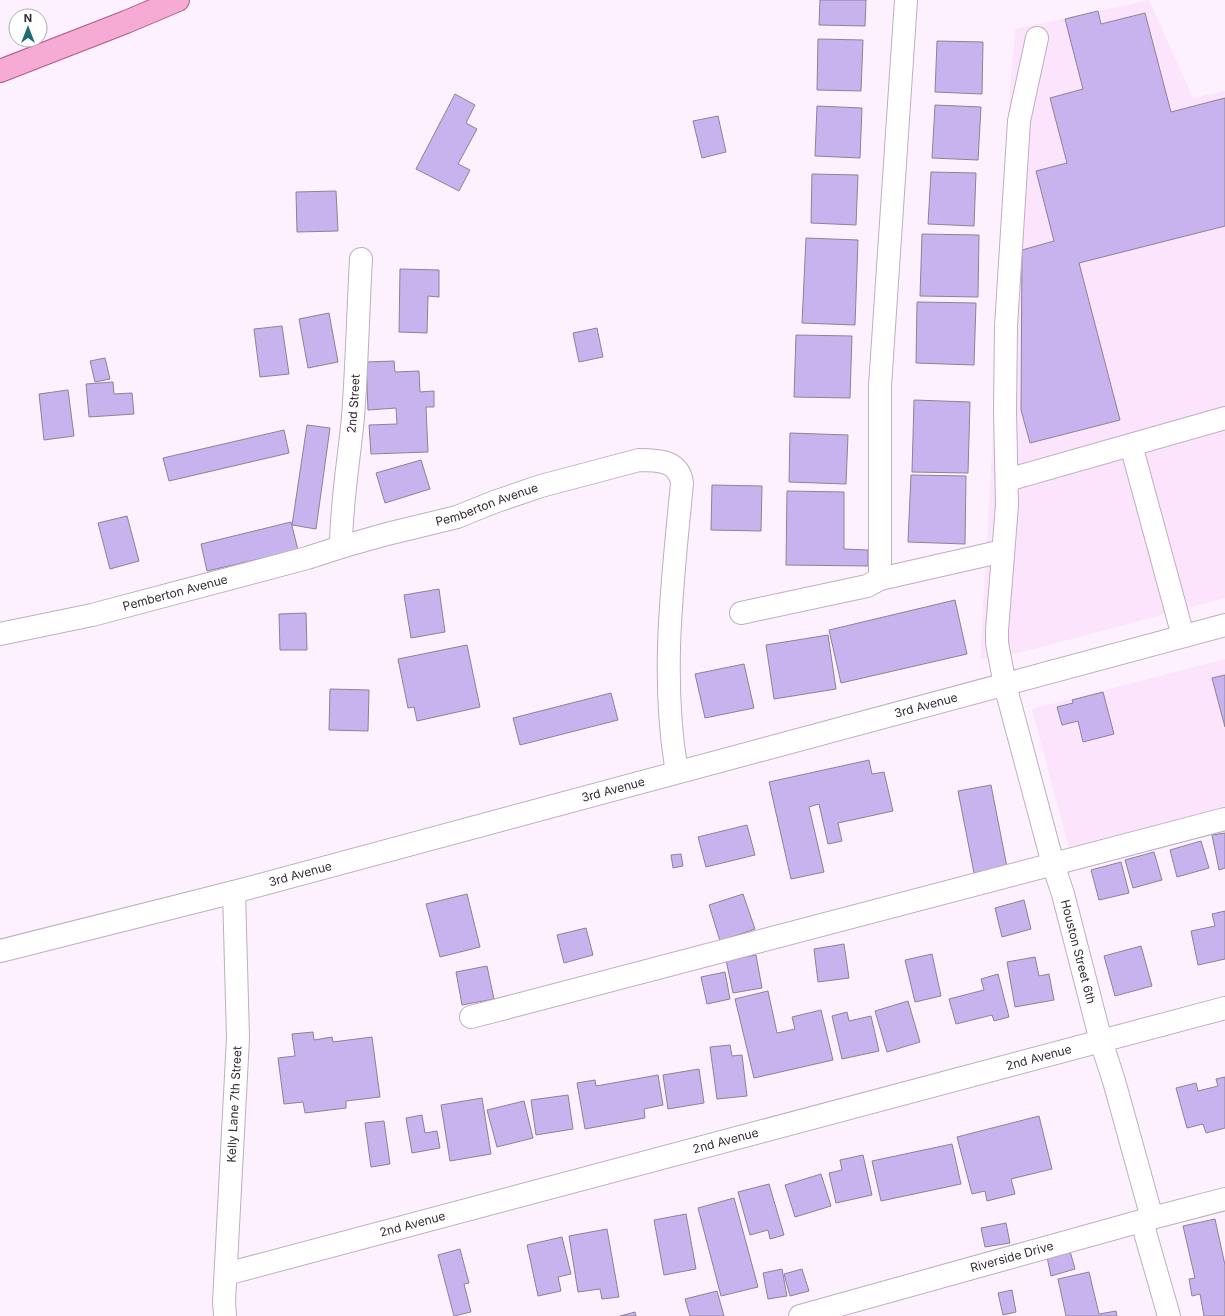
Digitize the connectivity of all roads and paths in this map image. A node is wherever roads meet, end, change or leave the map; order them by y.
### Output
1 (178, 0) edge
2 (906, 0) edge
3 (1037, 38) dead end
4 (0, 71) edge
5 (361, 259) dead end
6 (1225, 418) edge
7 (1132, 445) junction
8 (1006, 480) junction
9 (341, 547) junction
10 (1003, 551) junction
11 (880, 579) junction
12 (741, 613) dead end
13 (1225, 625) edge
14 (0, 634) edge
15 (1183, 636) junction
16 (1005, 685) junction
17 (677, 772) junction
18 (1225, 819) edge
19 (1053, 864) junction
20 (234, 892) junction
21 (0, 951) edge
22 (1225, 1008) edge
23 (471, 1016) dead end
24 (1101, 1041) junction
25 (1225, 1200) edge
26 (1147, 1220) junction
27 (226, 1274) junction
28 (225, 1316) edge
29 (800, 1316) edge
30 (1169, 1316) edge

1 - 4 main road
2 - 11 street
3 - 8 street, Houston Street 6th
5 - 9 street, 2nd Street
6 - 7 street
7 - 8 street
7 - 15 street
8 - 10 street, Houston Street 6th
9 - 14 street, Pemberton Avenue
9 - 17 street, Pemberton Avenue
10 - 11 street
10 - 16 street, Houston Street 6th
11 - 12 street
13 - 15 street, 3rd Avenue
15 - 16 street, 3rd Avenue
16 - 17 street, 3rd Avenue
16 - 19 street, Houston Street 6th
17 - 20 street, 3rd Avenue
18 - 19 street
19 - 23 street
19 - 24 street, Houston Street 6th
20 - 21 street, 3rd Avenue
20 - 27 street, Kelly Lane 7th Street
22 - 24 street, 2nd Avenue
24 - 26 street, Houston Street 6th
24 - 27 street, 2nd Avenue
25 - 26 street, Riverside Drive
26 - 29 street, Riverside Drive
26 - 30 street, Houston Street 6th
27 - 28 street, Kelly Lane 7th Street

